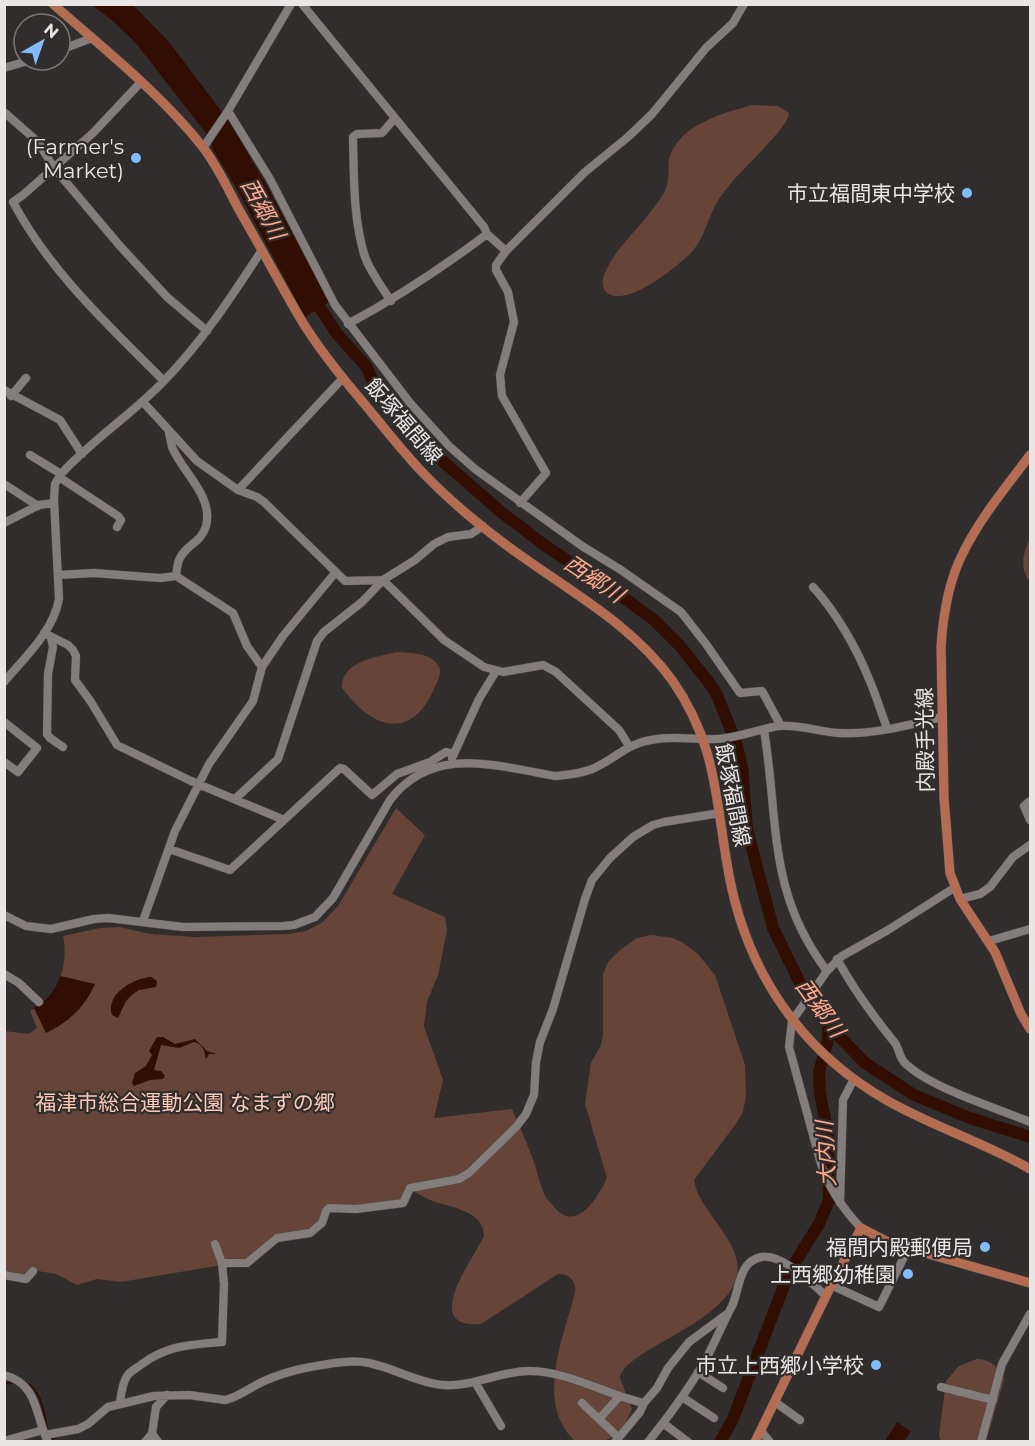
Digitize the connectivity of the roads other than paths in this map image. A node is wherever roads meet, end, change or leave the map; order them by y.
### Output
1 (53, 4) edge
2 (291, 4) edge
3 (302, 4) edge
4 (744, 4) edge
5 (92, 38) junction
6 (72, 46) edge
7 (141, 82) junction
8 (4, 112) edge
9 (227, 112) junction
10 (395, 118) junction
11 (206, 144) junction
12 (54, 168) junction
13 (487, 234) junction
14 (262, 250) junction
15 (506, 251) junction
16 (391, 301) junction
17 (348, 324) junction
18 (207, 331) junction
19 (26, 378) dead end
20 (343, 378) junction
21 (164, 381) junction
22 (8, 393) edge
23 (143, 402) junction
24 (169, 431) junction
25 (82, 454) junction
26 (1030, 455) edge
27 (30, 456) dead end
28 (60, 476) junction
29 (4, 484) edge
30 (238, 490) junction
31 (520, 503) junction
32 (54, 504) junction
33 (38, 506) junction
34 (4, 523) edge
35 (483, 526) junction
36 (117, 527) dead end
37 (335, 573) junction
38 (58, 575) junction
39 (176, 576) junction
40 (383, 580) junction
41 (813, 587) dead end
42 (48, 636) junction
43 (262, 667) junction
44 (496, 672) junction
45 (4, 682) edge
46 (942, 717) junction
47 (4, 722) edge
48 (781, 726) junction
49 (887, 728) junction
50 (761, 731) junction
51 (705, 740) junction
52 (628, 746) junction
53 (63, 747) dead end
54 (454, 754) junction
55 (4, 762) edge
56 (451, 763) junction
57 (198, 783) junction
58 (235, 799) junction
59 (1030, 801) edge
60 (720, 813) junction
61 (284, 820) junction
62 (1030, 820) edge
63 (1030, 845) edge
64 (169, 849) junction
65 (954, 888) junction
66 (960, 899) junction
67 (4, 915) edge
68 (143, 921) junction
69 (1030, 929) edge
70 (989, 941) junction
71 (837, 959) junction
72 (825, 973) junction
73 (4, 974) edge
74 (39, 1002) dead end
75 (792, 1022) junction
76 (1030, 1029) edge
77 (854, 1079) junction
78 (1030, 1122) edge
79 (1030, 1169) edge
80 (840, 1203) junction
81 (861, 1228) junction
82 (215, 1244) dead end
83 (908, 1249) junction
84 (222, 1263) junction
85 (33, 1271) dead end
86 (4, 1275) edge
87 (1030, 1283) edge
88 (831, 1285) junction
89 (826, 1296) junction
90 (727, 1314) junction
91 (1030, 1314) edge
92 (698, 1372) junction
93 (4, 1375) edge
94 (475, 1382) junction
95 (941, 1387) dead end
96 (723, 1388) dead end
97 (167, 1395) junction
98 (619, 1397) junction
99 (682, 1397) junction
100 (993, 1400) junction
101 (775, 1402) junction
102 (120, 1403) junction
103 (582, 1403) dead end
104 (644, 1403) junction
105 (714, 1418) dead end
106 (599, 1419) junction
107 (800, 1420) dead end
108 (663, 1423) junction
109 (501, 1426) dead end
110 (761, 1431) junction
111 (152, 1434) junction
112 (45, 1435) edge
113 (617, 1439) edge
114 (4, 1441) edge
115 (145, 1442) edge
116 (158, 1442) edge
117 (648, 1442) edge
118 (688, 1442) edge
119 (756, 1442) edge
120 (770, 1442) edge
121 (981, 1442) edge

1 - 5 main road
2 - 9 street
3 - 10 street
4 - 15 street
5 - 6 street
5 - 7 main road
7 - 11 main road, 飯塚福間線
7 - 12 street
8 - 12 street
9 - 11 street
9 - 17 street
10 - 13 street
10 - 16 street
11 - 14 main road, 飯塚福間線
12 - 18 street
12 - 21 street
13 - 15 street
13 - 16 street
14 - 18 street
14 - 20 main road, 飯塚福間線
15 - 31 street
16 - 17 street
17 - 31 street
18 - 21 street
19 - 22 street
20 - 30 street
20 - 35 main road, 飯塚福間線
21 - 23 street
22 - 25 street
23 - 24 street
23 - 25 street
24 - 30 street
24 - 39 street
25 - 28 street
26 - 46 main road, 内殿手光線
27 - 28 street
28 - 32 street
28 - 36 street
29 - 33 street
30 - 37 street
31 - 48 street
32 - 33 street
32 - 38 street
33 - 34 street
35 - 40 street
35 - 51 main road, 飯塚福間線
37 - 40 street
37 - 43 street
38 - 39 street
38 - 42 street
39 - 43 street
40 - 44 street
40 - 58 street
41 - 49 street
42 - 45 street
42 - 53 street
42 - 57 street
43 - 57 street
44 - 52 street
44 - 54 street
46 - 49 street
46 - 65 main road, 内殿手光線
47 - 55 street
48 - 49 street
48 - 50 street
50 - 51 street
50 - 72 street
51 - 52 street
51 - 60 main road, 飯塚福間線
52 - 56 street
54 - 56 street
54 - 61 street
56 - 68 street
57 - 58 street
57 - 64 street
58 - 61 street
59 - 62 street
60 - 75 main road, 飯塚福間線
60 - 84 street
61 - 64 street
63 - 66 street
64 - 68 street
65 - 66 main road, 内殿手光線
65 - 71 street
66 - 70 main road, 内殿手光線
67 - 68 street
69 - 70 street
70 - 76 main road, 内殿手光線
71 - 72 street
71 - 78 street
72 - 75 street
73 - 74 street
75 - 77 main road, 飯塚福間線
75 - 80 street
77 - 79 main road, 飯塚福間線
77 - 80 street
80 - 81 street
81 - 83 main road
81 - 88 main road
82 - 84 street
83 - 87 main road
83 - 88 street
84 - 102 street
85 - 86 street
88 - 89 main road
89 - 90 street
89 - 101 main road
90 - 92 street
90 - 104 street
91 - 100 street
92 - 96 street
92 - 99 street
93 - 112 street
94 - 97 street
94 - 98 street
94 - 109 street
95 - 100 street
97 - 102 street
97 - 111 street
98 - 104 street
98 - 106 street
99 - 105 street
99 - 108 street
100 - 121 street
101 - 107 street
101 - 110 main road
102 - 112 street
103 - 106 street
104 - 113 street
106 - 113 street
108 - 117 street
108 - 118 street
110 - 119 main road
110 - 120 street
111 - 115 street
111 - 116 street
112 - 114 street

